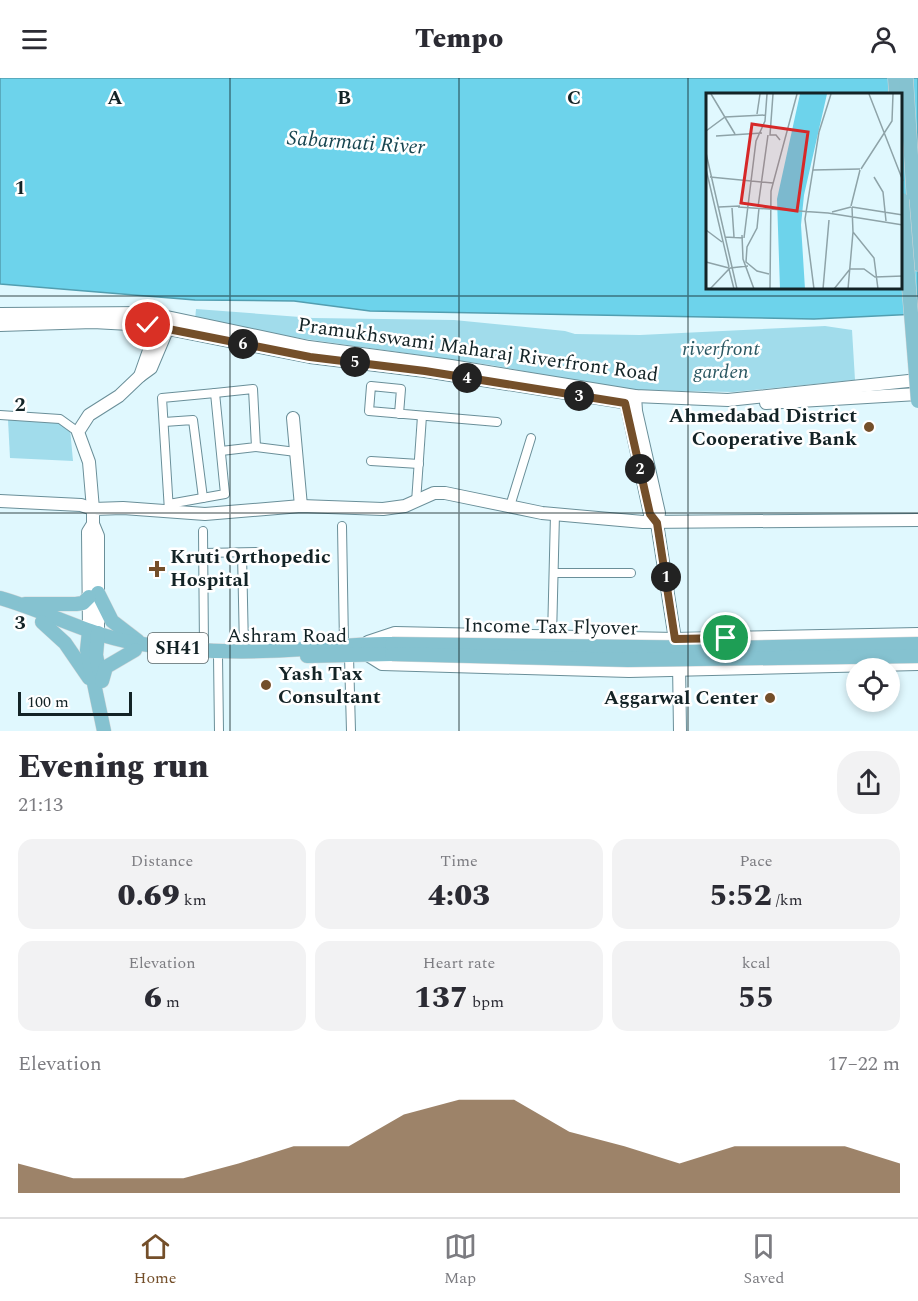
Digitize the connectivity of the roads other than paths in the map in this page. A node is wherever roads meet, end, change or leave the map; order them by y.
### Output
1 (895, 78) edge
2 (906, 78) edge
3 (896, 93) edge
4 (903, 213) edge
5 (918, 264) edge
6 (0, 314) edge
7 (164, 323) junction
8 (0, 325) edge
9 (918, 380) edge
10 (215, 393) junction
11 (918, 394) edge
12 (630, 399) junction
13 (918, 401) edge
14 (399, 414) junction
15 (0, 415) edge
16 (422, 416) junction
17 (293, 418) dead end
18 (164, 422) junction
19 (497, 422) dead end
20 (78, 432) junction
21 (531, 438) dead end
22 (256, 447) junction
23 (221, 451) junction
24 (296, 452) junction
25 (371, 461) dead end
26 (419, 464) junction
27 (203, 498) junction
28 (0, 501) edge
29 (416, 502) junction
30 (301, 506) junction
31 (510, 506) junction
32 (169, 507) junction
33 (93, 509) junction
34 (555, 514) junction
35 (918, 520) edge
36 (657, 523) junction
37 (342, 526) dead end
38 (202, 531) dead end
39 (260, 552) dead end
40 (242, 553) junction
41 (203, 554) junction
42 (554, 573) junction
43 (631, 573) dead end
44 (93, 595) junction
45 (0, 598) edge
46 (7, 605) edge
47 (42, 622) junction
48 (918, 634) edge
49 (93, 636) junction
50 (552, 637) junction
51 (675, 639) junction
52 (918, 644) edge
53 (139, 647) junction
54 (204, 649) junction
55 (244, 649) junction
56 (365, 649) junction
57 (392, 649) junction
58 (346, 650) junction
59 (218, 656) junction
60 (918, 656) edge
61 (918, 664) edge
62 (680, 670) junction
63 (97, 685) junction
64 (104, 731) edge
65 (111, 731) edge
66 (219, 731) edge
67 (351, 731) edge
68 (680, 731) edge

1 - 3 main road
2 - 5 main road
4 - 13 main road, bridge
6 - 7 main road
7 - 8 main road
7 - 12 main road
7 - 20 main road
9 - 12 main road, Pramukhswami Maharaj Riverfront Road
10 - 18 street
10 - 22 street
10 - 23 street
11 - 12 main road
12 - 36 main road
14 - 14 street
14 - 16 street
15 - 20 street
16 - 19 street
16 - 26 street
17 - 24 main road
18 - 27 street
18 - 32 street
20 - 33 main road
21 - 31 street
22 - 23 street
22 - 24 street
23 - 27 street
24 - 30 main road
25 - 26 street
26 - 29 street
27 - 32 street
28 - 33 main road
29 - 30 main road
29 - 31 main road
30 - 32 main road
31 - 34 main road
32 - 33 main road
33 - 44 main road
34 - 36 main road
34 - 42 street
35 - 36 main road
36 - 51 main road
37 - 58 street
38 - 41 street
39 - 40 street
40 - 41 street
40 - 55 street
41 - 54 street
42 - 43 street
42 - 50 street
44 - 46 main road
44 - 49 main road
44 - 53 main road
45 - 46 main road, Ashram Road / SH41
46 - 47 main road, Ashram Road
46 - 49 main road, Ashram Road / SH41
47 - 49 main road, Ashram Road
47 - 63 main road
48 - 51 main road
49 - 53 main road, Ashram Road / SH41
49 - 63 main road
50 - 51 main road
50 - 56 main road
51 - 62 main road
52 - 57 main road, Income Tax Flyover / SH41, bridge
53 - 54 main road, Ashram Road / SH41
53 - 59 main road, Ashram Road
53 - 63 main road
54 - 55 main road, Ashram Road / SH41
55 - 58 main road, Ashram Road / SH41
56 - 57 main road, Income Tax Flyover / SH41
56 - 58 main road, Ashram Road / SH41
56 - 62 main road
57 - 60 main road, Income Tax Flyover, bridge
58 - 59 main road, Ashram Road
58 - 67 street
59 - 66 street
61 - 62 main road
62 - 68 main road
63 - 64 main road
63 - 65 main road

